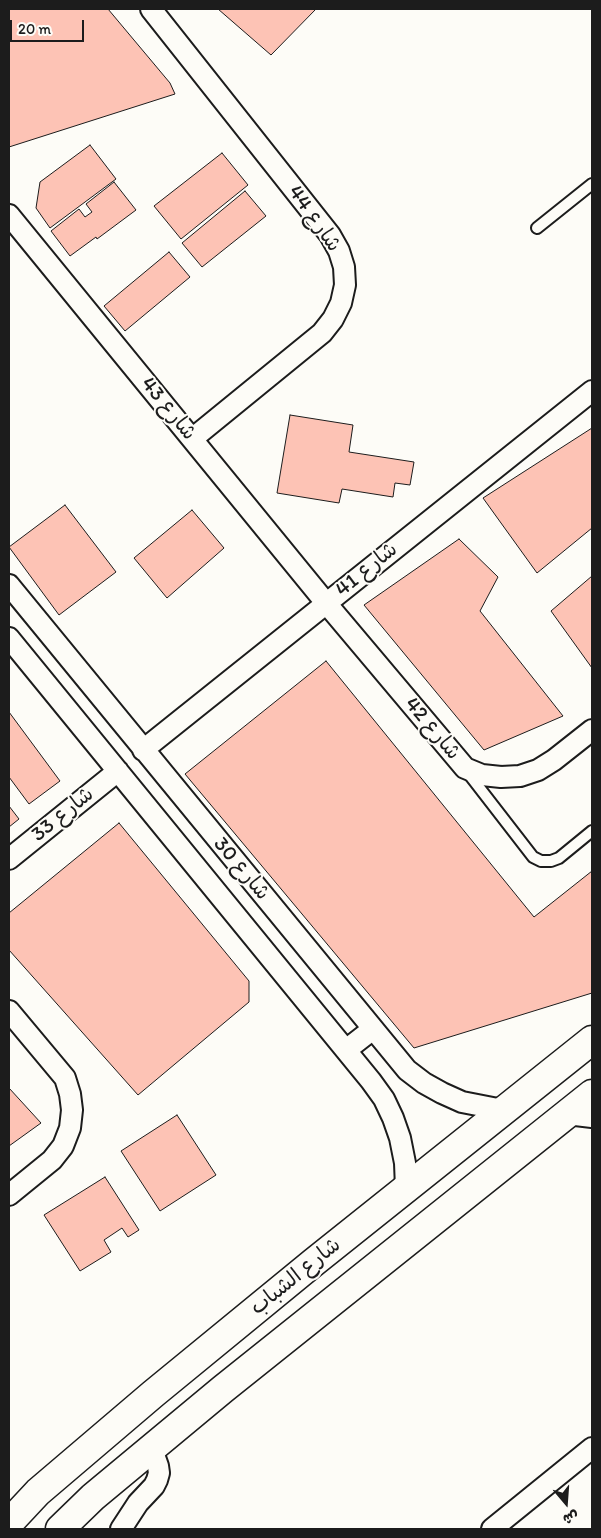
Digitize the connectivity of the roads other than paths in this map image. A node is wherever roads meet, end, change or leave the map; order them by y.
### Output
1 (152, 9) edge
2 (592, 184) edge
3 (9, 215) edge
4 (537, 228) dead end
5 (592, 391) edge
6 (192, 439) junction
7 (9, 586) edge
8 (326, 603) junction
9 (9, 638) edge
10 (100, 696) junction
11 (74, 718) junction
12 (592, 730) edge
13 (143, 750) junction
14 (465, 768) junction
15 (118, 771) junction
16 (592, 831) edge
17 (9, 859) edge
18 (9, 1011) edge
19 (373, 1029) junction
20 (592, 1040) edge
21 (346, 1050) junction
22 (592, 1094) edge
23 (503, 1110) junction
24 (579, 1116) edge
25 (406, 1188) junction
26 (9, 1195) edge
27 (314, 1262) junction
28 (341, 1295) junction
29 (592, 1448) edge
30 (152, 1449) junction
31 (9, 1523) edge
32 (60, 1529) edge
33 (121, 1529) edge
34 (492, 1529) edge

1 - 6 street, شارع 44
2 - 4 lane
3 - 6 street, شارع 43
5 - 8 street, شارع 41
6 - 8 street, شارع 43
7 - 10 street, شارع 30
8 - 13 street, شارع 41
8 - 14 street, شارع 42
9 - 11 street, شارع 30
10 - 11 street
10 - 13 street, شارع 30
11 - 15 street, شارع 30
12 - 14 street, شارع 42
13 - 19 street, شارع 30
14 - 16 lane
15 - 17 street, شارع 33
15 - 21 street, شارع 30
18 - 26 street
19 - 21 street
19 - 23 street, شارع 30
20 - 23 street, شارع الشباب
21 - 25 street, شارع 30
22 - 24 street, شارع الشباب
23 - 25 street, شارع الشباب
24 - 28 street, شارع الشباب
25 - 27 street, شارع الشباب
27 - 28 street
27 - 31 street, شارع الشباب
28 - 30 street, شارع الشباب
29 - 34 street
30 - 32 street, شارع الشباب
30 - 33 street

